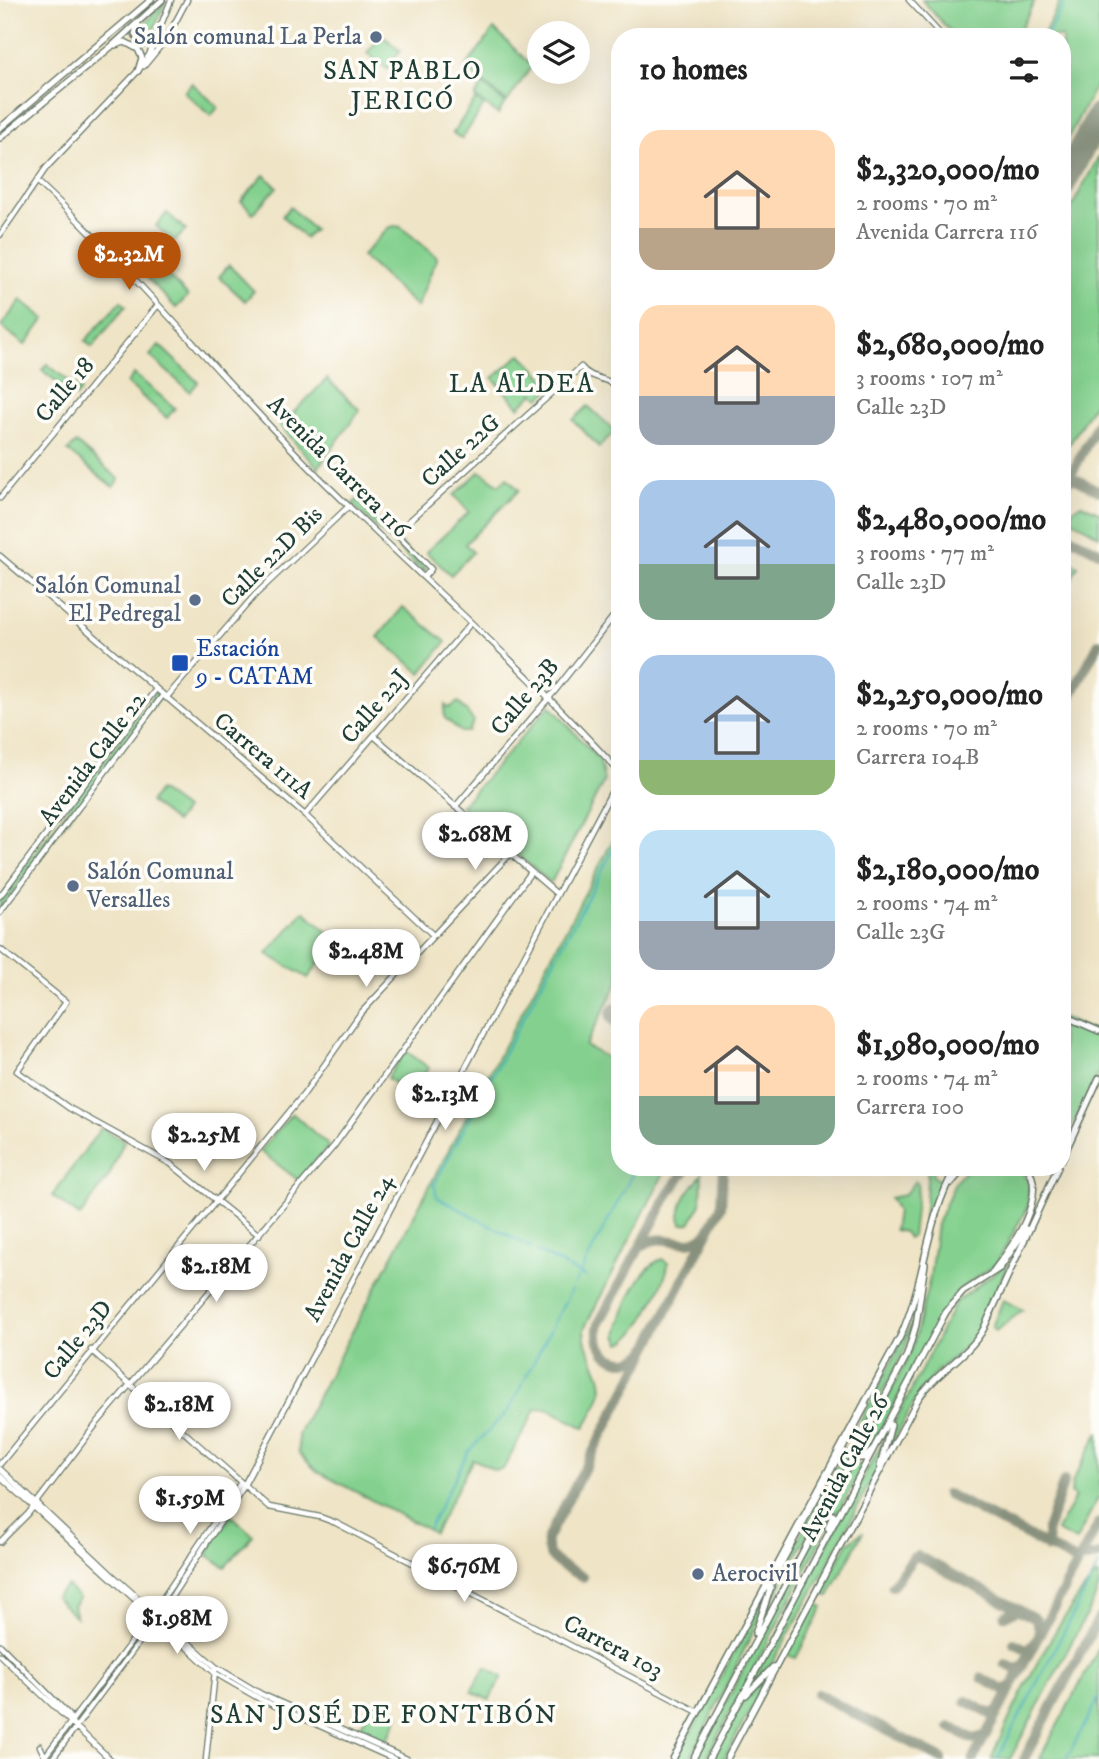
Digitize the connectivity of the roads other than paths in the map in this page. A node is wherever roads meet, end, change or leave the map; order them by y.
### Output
1 (151, 0) edge
2 (162, 0) edge
3 (171, 0) edge
4 (187, 0) edge
5 (909, 0) edge
6 (141, 21) junction
7 (935, 28) edge
8 (156, 37) junction
9 (164, 41) junction
10 (112, 46) junction
11 (138, 71) junction
12 (0, 128) edge
13 (0, 138) edge
14 (37, 181) junction
15 (0, 235) edge
16 (158, 305) junction
17 (611, 382) edge
18 (0, 498) edge
19 (349, 506) junction
20 (0, 556) edge
21 (424, 577) junction
22 (611, 619) edge
23 (471, 623) junction
24 (156, 689) junction
25 (165, 696) junction
26 (549, 698) junction
27 (374, 736) junction
28 (611, 765) edge
29 (611, 792) edge
30 (455, 807) junction
31 (305, 815) junction
32 (510, 854) junction
33 (531, 872) junction
34 (557, 894) junction
35 (0, 896) edge
36 (0, 912) edge
37 (433, 935) junction
38 (0, 949) edge
39 (1071, 1019) edge
40 (1099, 1031) edge
41 (1099, 1078) edge
42 (1071, 1139) edge
43 (952, 1176) edge
44 (958, 1176) edge
45 (1030, 1176) edge
46 (1054, 1176) edge
47 (942, 1196) junction
48 (217, 1199) junction
49 (1036, 1213) junction
50 (930, 1230) junction
51 (259, 1235) junction
52 (987, 1278) junction
53 (92, 1350) junction
54 (879, 1377) junction
55 (131, 1385) junction
56 (897, 1407) junction
57 (868, 1428) junction
58 (876, 1446) junction
59 (0, 1467) edge
60 (878, 1473) junction
61 (0, 1476) edge
62 (242, 1483) junction
63 (34, 1505) junction
64 (815, 1526) junction
65 (0, 1542) edge
66 (815, 1560) junction
67 (780, 1568) junction
68 (154, 1617) junction
69 (748, 1620) junction
70 (0, 1645) edge
71 (785, 1648) junction
72 (0, 1655) edge
73 (215, 1670) junction
74 (740, 1670) junction
75 (739, 1703) junction
76 (698, 1712) junction
77 (71, 1722) junction
78 (76, 1727) junction
79 (40, 1746) dead end
80 (44, 1758) edge
81 (52, 1759) edge
82 (110, 1759) edge
83 (206, 1759) edge
84 (394, 1759) edge
85 (408, 1759) edge
86 (673, 1759) edge
87 (693, 1759) edge
88 (709, 1759) edge
89 (727, 1759) edge

1 - 12 main road
2 - 6 main road
3 - 8 street
4 - 9 street
5 - 7 street
6 - 8 main road
6 - 10 main road
8 - 9 street
8 - 11 street
9 - 11 street
10 - 11 main road
10 - 13 main road
11 - 14 street
14 - 15 street
14 - 16 street, Avenida Carrera 116
16 - 18 street, Calle 18
16 - 19 street, Avenida Carrera 116
17 - 21 street, Calle 22G
19 - 21 street, Avenida Carrera 116
19 - 25 street, Calle 22D Bis
20 - 24 street, Carrera 111A
21 - 23 street, Avenida Carrera 116
22 - 26 street, Calle 23B
23 - 26 street, Avenida Carrera 116
23 - 27 street, Calle 22J
24 - 25 street, Carrera 111A
24 - 35 street, Avenida Calle 22
25 - 31 street, Carrera 111A
25 - 36 street, Avenida Calle 22
26 - 28 street, Avenida Carrera 116
26 - 30 street, Calle 23B
27 - 30 street
27 - 31 street, Calle 22J
29 - 34 street, Avenida Calle 24
30 - 32 street
31 - 37 street, Carrera 111A
32 - 33 street
32 - 37 street, Calle 23D
33 - 34 street
33 - 51 street
34 - 62 street, Avenida Calle 24
37 - 48 street, Calle 23D
38 - 48 street
39 - 40 main road
41 - 42 main road
43 - 47 main road, Avenida Calle 26
44 - 47 main road
45 - 52 main road
46 - 49 main road, Avenida Calle 26
47 - 50 main road, Avenida Calle 26
48 - 51 street
48 - 53 street, Calle 23D
49 - 52 main road, Avenida Calle 26
49 - 60 main road, Avenida Calle 26
50 - 54 main road, Avenida Calle 26
50 - 57 main road, Avenida Calle 26
51 - 55 street
52 - 56 main road, Avenida Calle 26
53 - 55 street, Carrera 103
53 - 59 street, Calle 23D
54 - 67 main road, Avenida Calle 26
54 - 69 main road, Avenida Calle 26
55 - 62 street, Carrera 103
55 - 63 street
56 - 58 main road, Avenida Calle 26
56 - 60 main road
57 - 58 main road
57 - 64 main road, Avenida Calle 26
58 - 66 main road, Avenida Calle 26
59 - 63 street
60 - 71 main road, Avenida Calle 26
61 - 63 street
62 - 68 street, Avenida Calle 24
62 - 76 street, Carrera 103
63 - 65 street
63 - 68 street
64 - 66 main road
64 - 74 main road, Avenida Calle 26
66 - 75 main road, Avenida Calle 26
67 - 69 main road, Avenida Calle 26
67 - 74 main road
68 - 73 street
68 - 77 street, Avenida Calle 24
68 - 78 street, Avenida Calle 24
69 - 76 main road, Avenida Calle 26
70 - 77 street
71 - 75 main road
71 - 89 main road, Avenida Calle 26
72 - 77 street
73 - 83 street
73 - 84 street
73 - 85 street
74 - 87 main road, Avenida Calle 26
75 - 88 main road, Avenida Calle 26
76 - 86 main road, Avenida Calle 26
77 - 78 street
77 - 80 street, Avenida Calle 24
78 - 81 street, Avenida Calle 24
78 - 82 street
79 - 80 street

